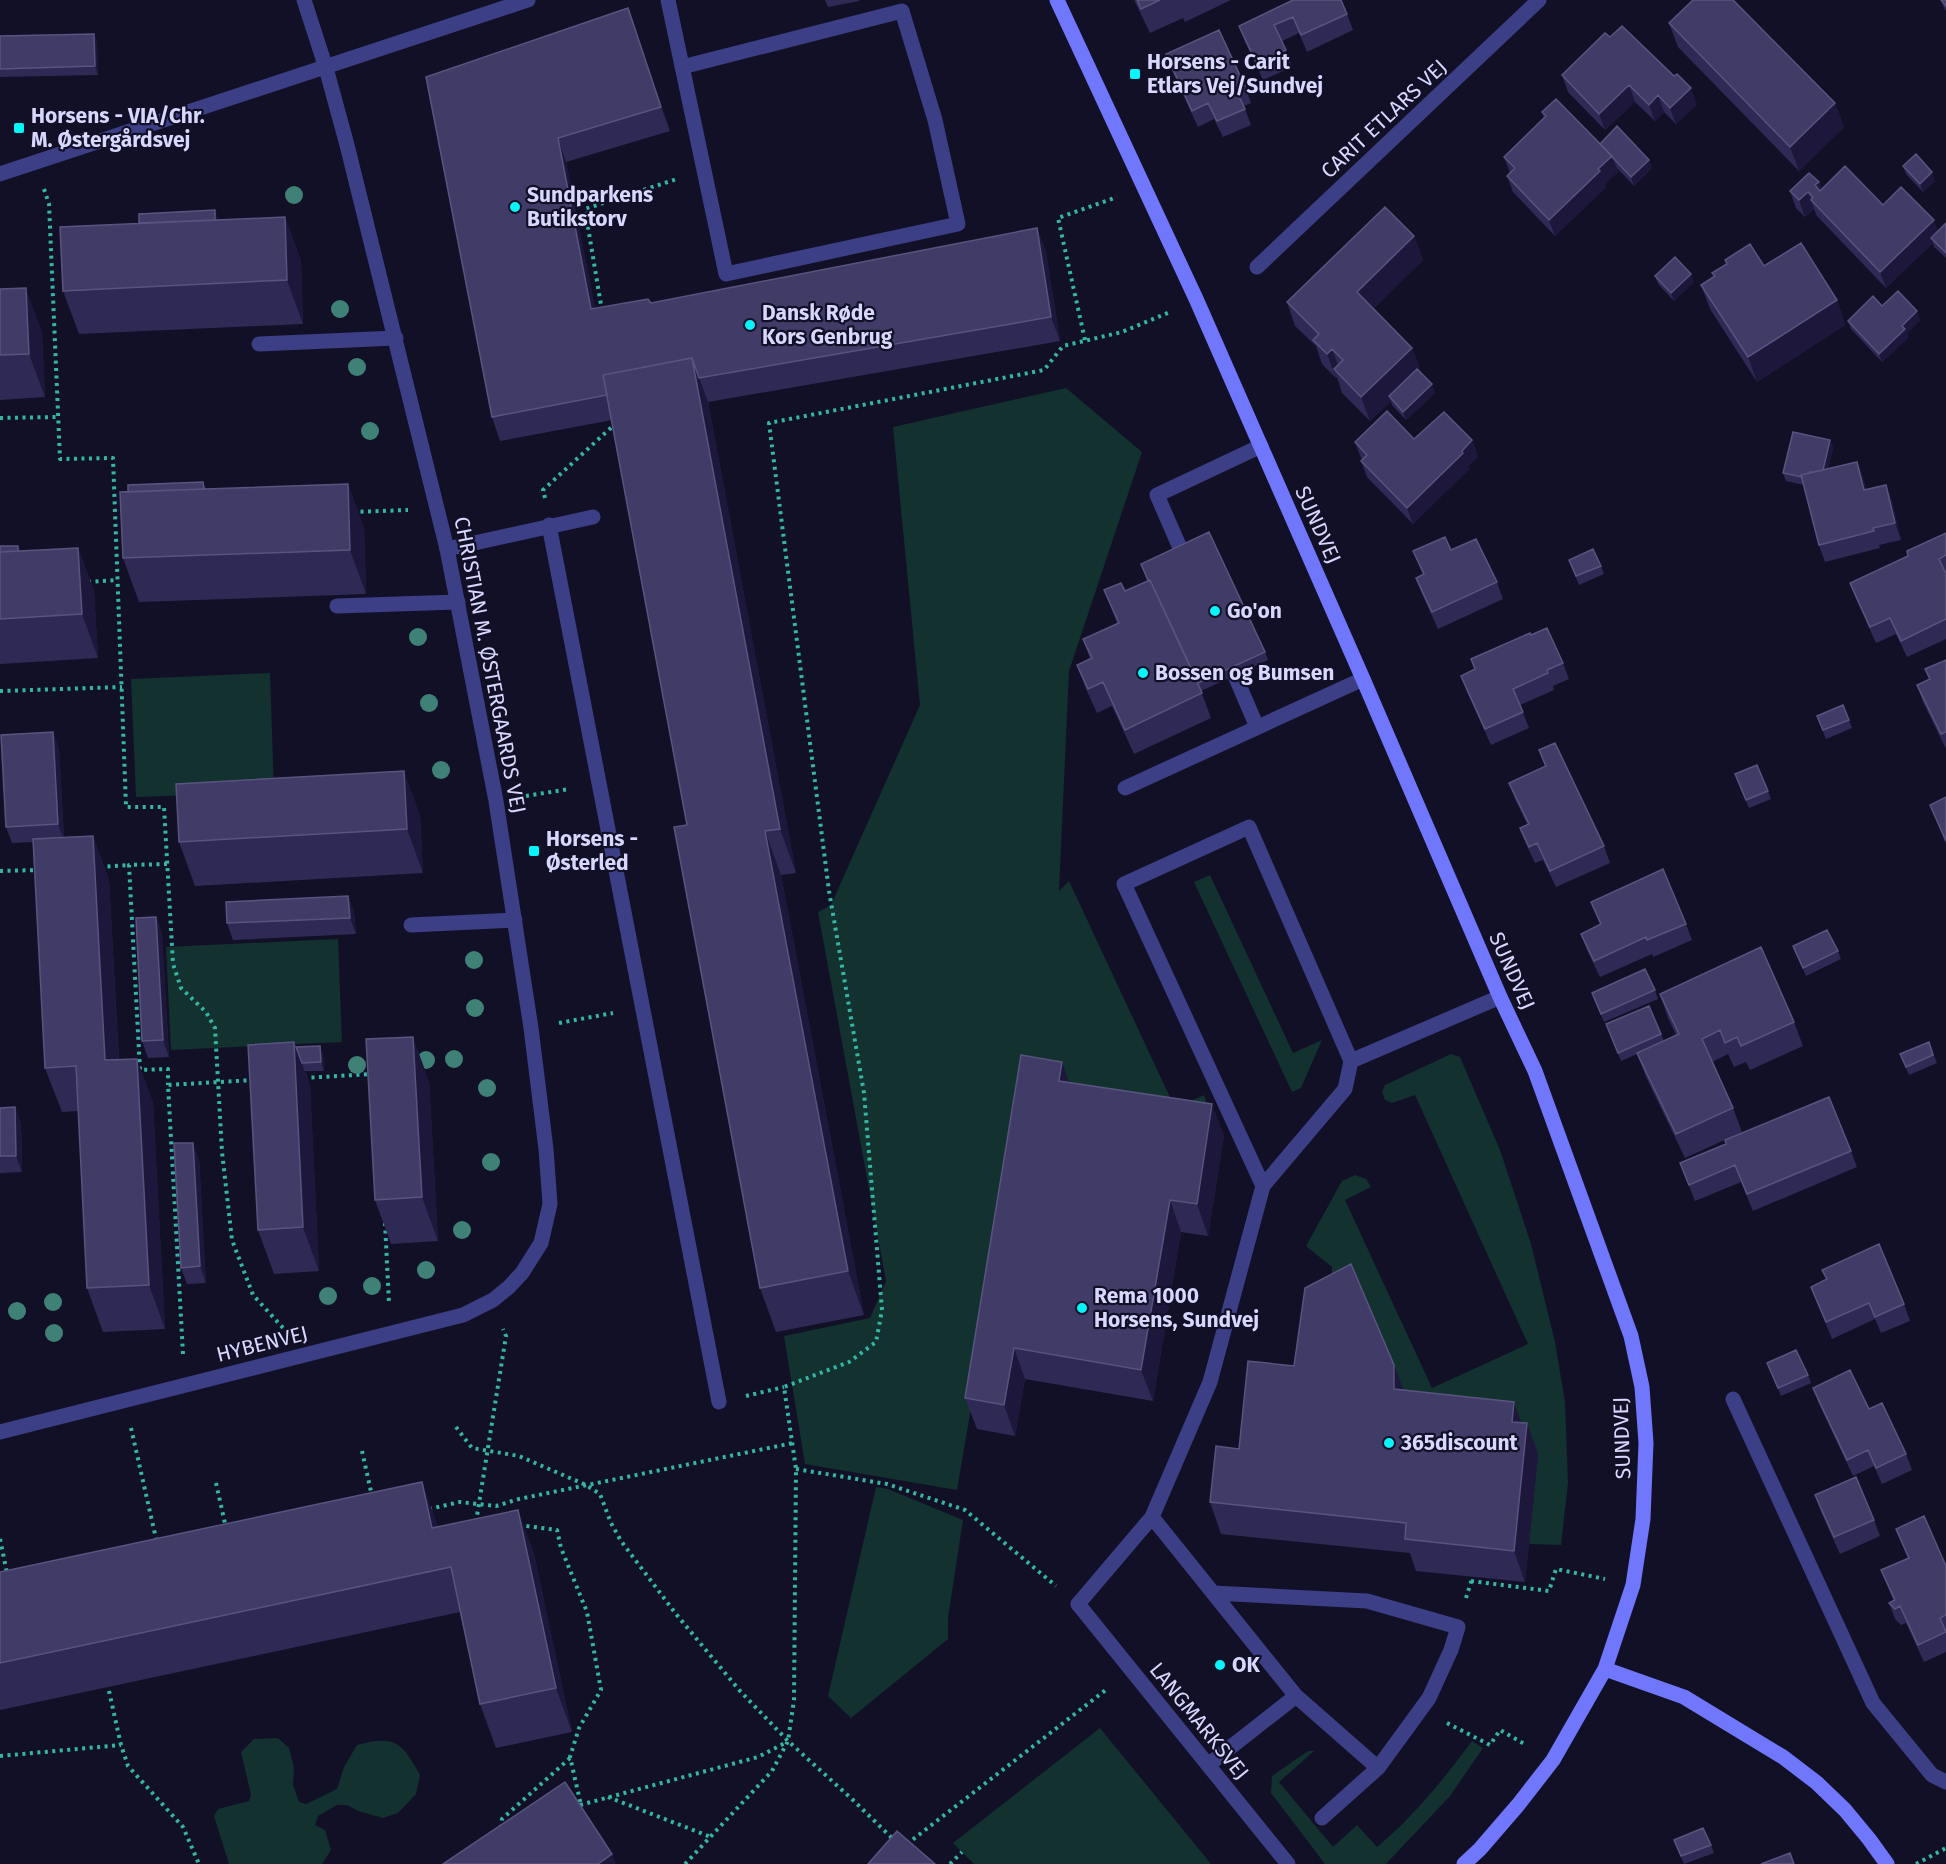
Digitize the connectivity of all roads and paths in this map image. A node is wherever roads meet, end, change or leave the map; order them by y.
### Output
1 (304, 0) edge
2 (528, 0) edge
3 (668, 0) edge
4 (1057, 0) edge
5 (1539, 0) edge
6 (682, 67) junction
7 (326, 68) junction
8 (36, 163) junction
9 (704, 170) junction
10 (0, 174) edge
11 (1144, 188) junction
12 (1257, 267) dead end
13 (1197, 301) junction
14 (603, 312) edge
15 (396, 338) junction
16 (1085, 340) junction
17 (259, 344) dead end
18 (58, 417) junction
19 (0, 418) edge
20 (615, 424) edge
21 (1261, 446) junction
22 (437, 508) junction
23 (342, 513) edge
24 (593, 517) dead end
25 (549, 525) junction
26 (447, 549) junction
27 (1194, 579) edge
28 (118, 580) junction
29 (83, 582) edge
30 (458, 602) junction
31 (337, 606) edge
32 (1221, 642) edge
33 (1363, 679) junction
34 (122, 687) junction
35 (0, 691) edge
36 (1257, 727) junction
37 (600, 784) junction
38 (1125, 788) dead end
39 (496, 801) junction
40 (167, 864) junction
41 (129, 865) junction
42 (94, 867) edge
43 (47, 869) edge
44 (0, 871) edge
45 (515, 920) junction
46 (411, 925) dead end
47 (1500, 996) junction
48 (643, 1007) junction
49 (531, 1028) junction
50 (1351, 1061) junction
51 (376, 1074) edge
52 (297, 1078) edge
53 (263, 1080) edge
54 (218, 1082) junction
55 (168, 1085) junction
56 (1263, 1186) junction
57 (384, 1215) edge
58 (522, 1274) joint
59 (494, 1300) junction
60 (391, 1333) junction
61 (306, 1355) junction
62 (184, 1386) junction
63 (784, 1388) junction
64 (1733, 1399) dead end
65 (719, 1402) joint
66 (456, 1427) dead end
67 (0, 1432) edge
68 (793, 1443) junction
69 (134, 1444) dead end
70 (488, 1450) junction
71 (362, 1451) dead end
72 (796, 1469) junction
73 (216, 1483) dead end
74 (586, 1485) junction
75 (372, 1497) edge
76 (479, 1504) junction
77 (496, 1506) junction
78 (419, 1511) edge
79 (503, 1515) edge
80 (1152, 1516) junction
81 (476, 1523) edge
82 (511, 1524) edge
83 (226, 1529) edge
84 (0, 1539) edge
85 (157, 1544) edge
86 (9, 1580) edge
87 (1471, 1581) edge
88 (1633, 1585) junction
89 (1213, 1593) junction
90 (1078, 1604) junction
91 (1605, 1669) junction
92 (1132, 1670) junction
93 (109, 1691) edge
94 (1296, 1696) junction
95 (1429, 1698) junction
96 (788, 1741) junction
97 (121, 1745) junction
98 (0, 1756) edge
99 (570, 1757) junction
100 (1553, 1760) junction
101 (1208, 1765) junction
102 (1378, 1768) junction
103 (1946, 1782) edge
104 (608, 1797) junction
105 (580, 1805) junction
106 (571, 1811) edge
107 (1322, 1818) dead end
108 (500, 1830) edge
109 (711, 1837) junction
110 (1946, 1848) edge
111 (962, 1852) dead end
112 (199, 1864) edge
113 (685, 1864) edge
114 (950, 1864) edge
115 (1288, 1864) edge
116 (1464, 1864) edge
117 (1887, 1864) edge
118 (1915, 1864) edge

1 - 7 street, CHRISTIAN M. ØSTERGAARDS VEJ
2 - 7 street
3 - 6 street
4 - 11 main road, SUNDVEJ
5 - 12 street, CARIT ETLARS VEJ
6 - 9 street
6 - 9 street
7 - 8 street
7 - 15 street, CHRISTIAN M. ØSTERGAARDS VEJ
8 - 10 street
8 - 18 path
9 - 14 path
11 - 13 main road, SUNDVEJ
11 - 16 path
13 - 16 path
13 - 21 main road, SUNDVEJ
15 - 17 street
15 - 22 street, CHRISTIAN M. ØSTERGAARDS VEJ
16 - 63 path
18 - 19 path
18 - 28 path
20 - 25 path
21 - 27 street
21 - 33 main road, SUNDVEJ
22 - 23 path
22 - 26 street, CHRISTIAN M. ØSTERGAARDS VEJ
24 - 25 street
25 - 26 street
25 - 37 street
26 - 30 street, CHRISTIAN M. ØSTERGAARDS VEJ
28 - 29 path
28 - 34 path
30 - 31 street
30 - 39 street, CHRISTIAN M. ØSTERGAARDS VEJ
32 - 36 street
33 - 36 street
33 - 47 main road, SUNDVEJ
34 - 35 path
34 - 40 path
36 - 38 street
37 - 39 path
37 - 48 street
39 - 45 street, CHRISTIAN M. ØSTERGAARDS VEJ
40 - 41 path
40 - 54 path
41 - 42 path
41 - 55 path
43 - 44 path
45 - 46 street
45 - 49 street, CHRISTIAN M. ØSTERGAARDS VEJ
47 - 50 street
47 - 88 main road, SUNDVEJ
48 - 49 path
48 - 65 street
49 - 58 street, CHRISTIAN M. ØSTERGAARDS VEJ
50 - 56 street
50 - 56 street
51 - 52 path
53 - 54 path
54 - 55 path
54 - 61 path
55 - 62 path
56 - 80 street
57 - 60 path
58 - 59 street, HYBENVEJ
59 - 60 street, HYBENVEJ
59 - 70 path
60 - 61 street, HYBENVEJ
61 - 62 street, HYBENVEJ
62 - 67 street, HYBENVEJ
63 - 65 path
63 - 68 path
64 - 103 street
66 - 70 path
68 - 72 path
68 - 74 path
69 - 85 path
70 - 74 path
70 - 76 path
71 - 75 path
72 - 90 path
72 - 96 path
73 - 83 path
74 - 77 path
74 - 96 path
76 - 77 path
76 - 78 path
76 - 81 path
77 - 79 path
80 - 89 street
80 - 90 street
82 - 99 path
84 - 86 path
87 - 88 path
88 - 91 main road, SUNDVEJ
89 - 94 street
89 - 95 street
90 - 92 street, LANGMARKSVEJ
91 - 100 main road
91 - 117 main road
92 - 96 path
92 - 101 street, LANGMARKSVEJ
93 - 97 path
94 - 101 street
94 - 102 street
95 - 100 path
95 - 102 street
96 - 104 path
96 - 109 path
97 - 98 path
97 - 112 path
99 - 105 path
99 - 108 path
100 - 116 main road
101 - 115 street, LANGMARKSVEJ
102 - 107 street
104 - 105 path
104 - 109 path
105 - 106 path
109 - 113 path
110 - 118 path
111 - 114 path

